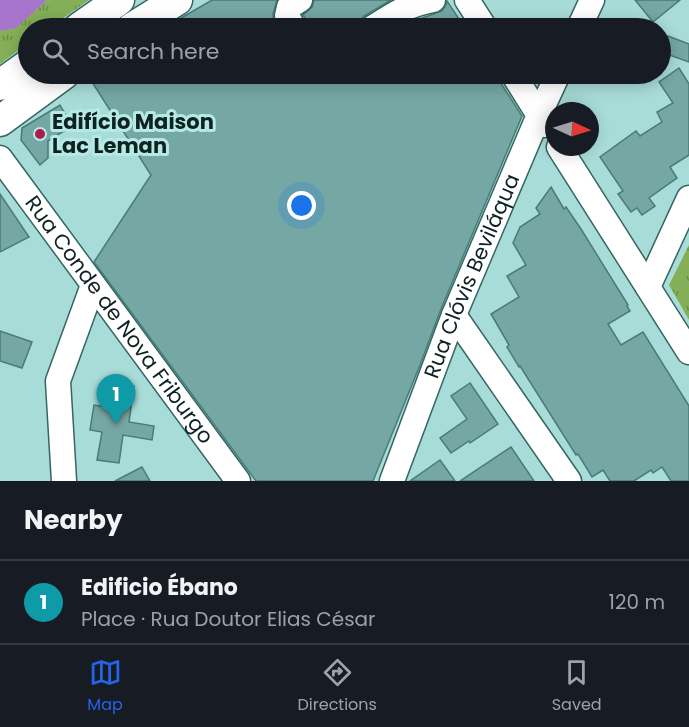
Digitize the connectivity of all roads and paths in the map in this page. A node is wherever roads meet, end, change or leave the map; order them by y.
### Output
1 (119, 0) edge
2 (177, 0) edge
3 (300, 0) edge
4 (433, 0) edge
5 (467, 0) edge
6 (592, 0) edge
7 (381, 15) edge
8 (93, 18) edge
9 (148, 18) edge
10 (288, 18) edge
11 (478, 18) edge
12 (584, 18) edge
13 (18, 72) edge
14 (50, 84) edge
15 (519, 84) edge
16 (553, 84) edge
17 (0, 85) edge
18 (539, 115) junction
19 (0, 121) edge
20 (545, 125) edge
21 (565, 156) edge
22 (0, 158) edge
23 (689, 198) edge
24 (93, 285) junction
25 (648, 287) junction
26 (454, 315) junction
27 (689, 352) edge
28 (64, 481) edge
29 (238, 481) edge
30 (392, 481) edge
31 (569, 481) edge

1 - 8 main road
2 - 9 main road
3 - 10 street
4 - 7 street
5 - 11 street
6 - 12 street
13 - 17 main road
14 - 19 main road
15 - 18 street
16 - 18 street, Rua Clóvis Beviláqua
18 - 20 street
18 - 26 street, Rua Clóvis Beviláqua
21 - 25 street
22 - 24 street, Rua Conde de Nova Friburgo
23 - 25 street
24 - 28 street
24 - 29 street, Rua Conde de Nova Friburgo
25 - 27 street
26 - 30 street, Rua Clóvis Beviláqua
26 - 31 street

